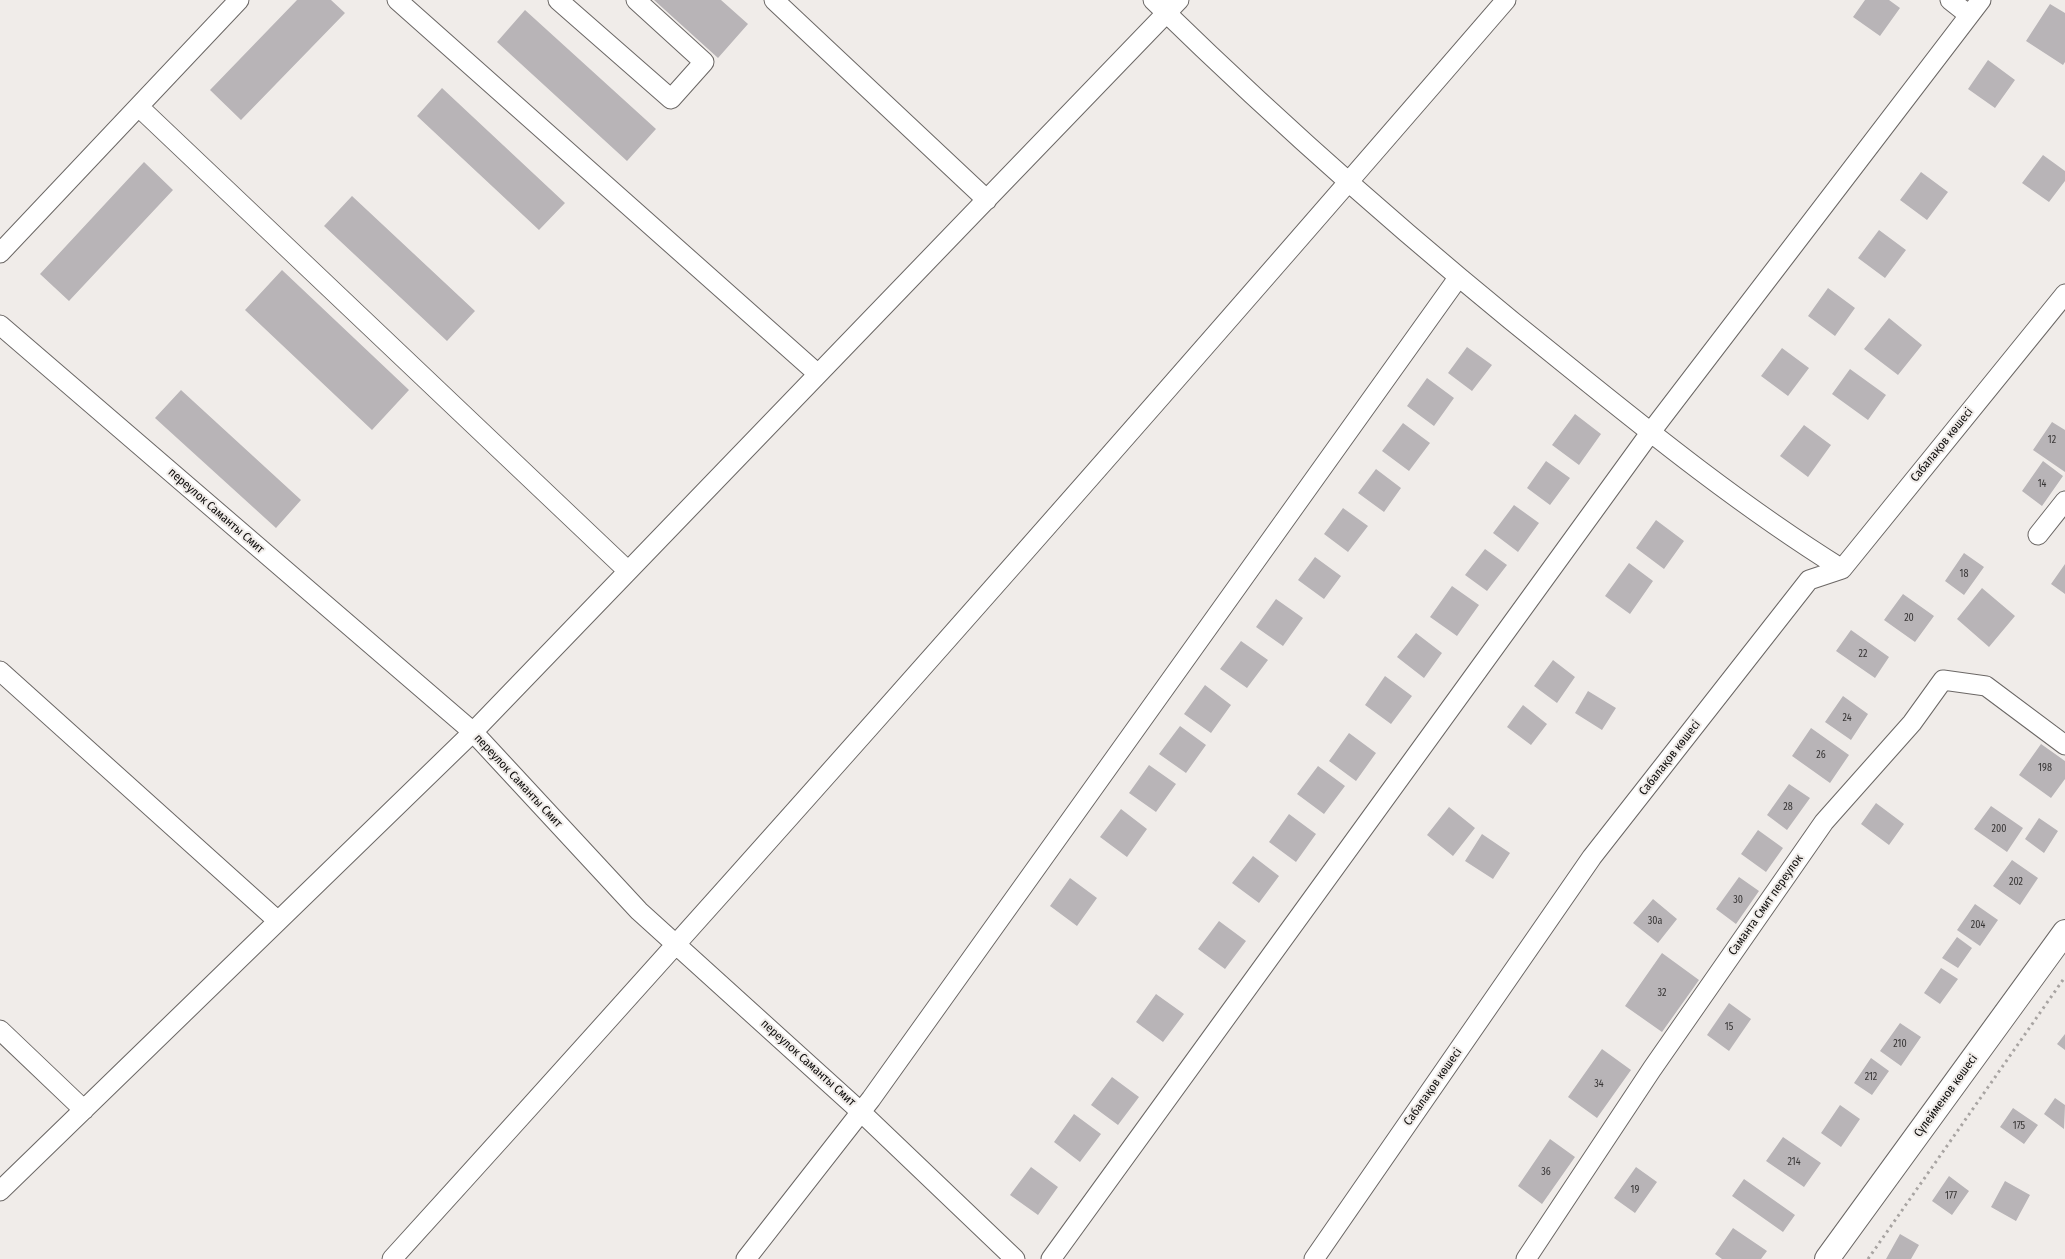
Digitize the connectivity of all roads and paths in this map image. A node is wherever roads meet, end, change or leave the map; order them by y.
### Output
1 (239, 0) edge
2 (558, 0) edge
3 (636, 0) edge
4 (774, 0) edge
5 (1506, 0) edge
6 (1950, 0) edge
7 (1981, 0) edge
8 (399, 1) edge
9 (1166, 4) edge
10 (1970, 15) junction
11 (140, 107) junction
12 (1348, 183) junction
13 (987, 200) junction
14 (0, 253) edge
15 (1458, 278) junction
16 (2065, 294) edge
17 (0, 325) edge
18 (818, 374) junction
19 (1650, 432) junction
20 (2065, 501) edge
21 (2038, 535) dead end
22 (1842, 569) junction
23 (628, 571) junction
24 (0, 671) edge
25 (473, 732) junction
26 (2065, 745) edge
27 (278, 921) junction
28 (2065, 932) edge
29 (677, 946) junction
30 (2065, 977) edge
31 (0, 1030) edge
32 (84, 1110) junction
33 (861, 1112) junction
34 (0, 1191) edge
35 (392, 1259) edge
36 (746, 1259) edge
37 (1015, 1259) edge
38 (1051, 1259) edge
39 (1314, 1259) edge
40 (1526, 1259) edge
41 (1827, 1259) edge
42 (1868, 1259) edge

1 - 11 street
2 - 3 street
4 - 13 street
5 - 12 street
6 - 10 street
7 - 10 street
8 - 18 street
9 - 12 street
9 - 13 street
10 - 19 street
11 - 14 street
11 - 23 street
12 - 15 street
12 - 29 street
13 - 18 street
15 - 19 street
15 - 33 street
16 - 22 street, Сабалақов көшесі
17 - 25 street, переулок Саманты Смит
18 - 23 street
19 - 22 street
19 - 38 street
20 - 21 street
22 - 39 street, Сабалақов көшесі
23 - 25 street
24 - 27 street
25 - 27 street
25 - 29 street, переулок Саманты Смит
26 - 40 street, Саманта Смит переулок
27 - 32 street
28 - 41 main road, Сүлейменов көшесі
29 - 33 street, переулок Саманты Смит
29 - 35 street
30 - 42 path
31 - 32 street
32 - 34 street
33 - 36 street
33 - 37 street, переулок Саманты Смит

